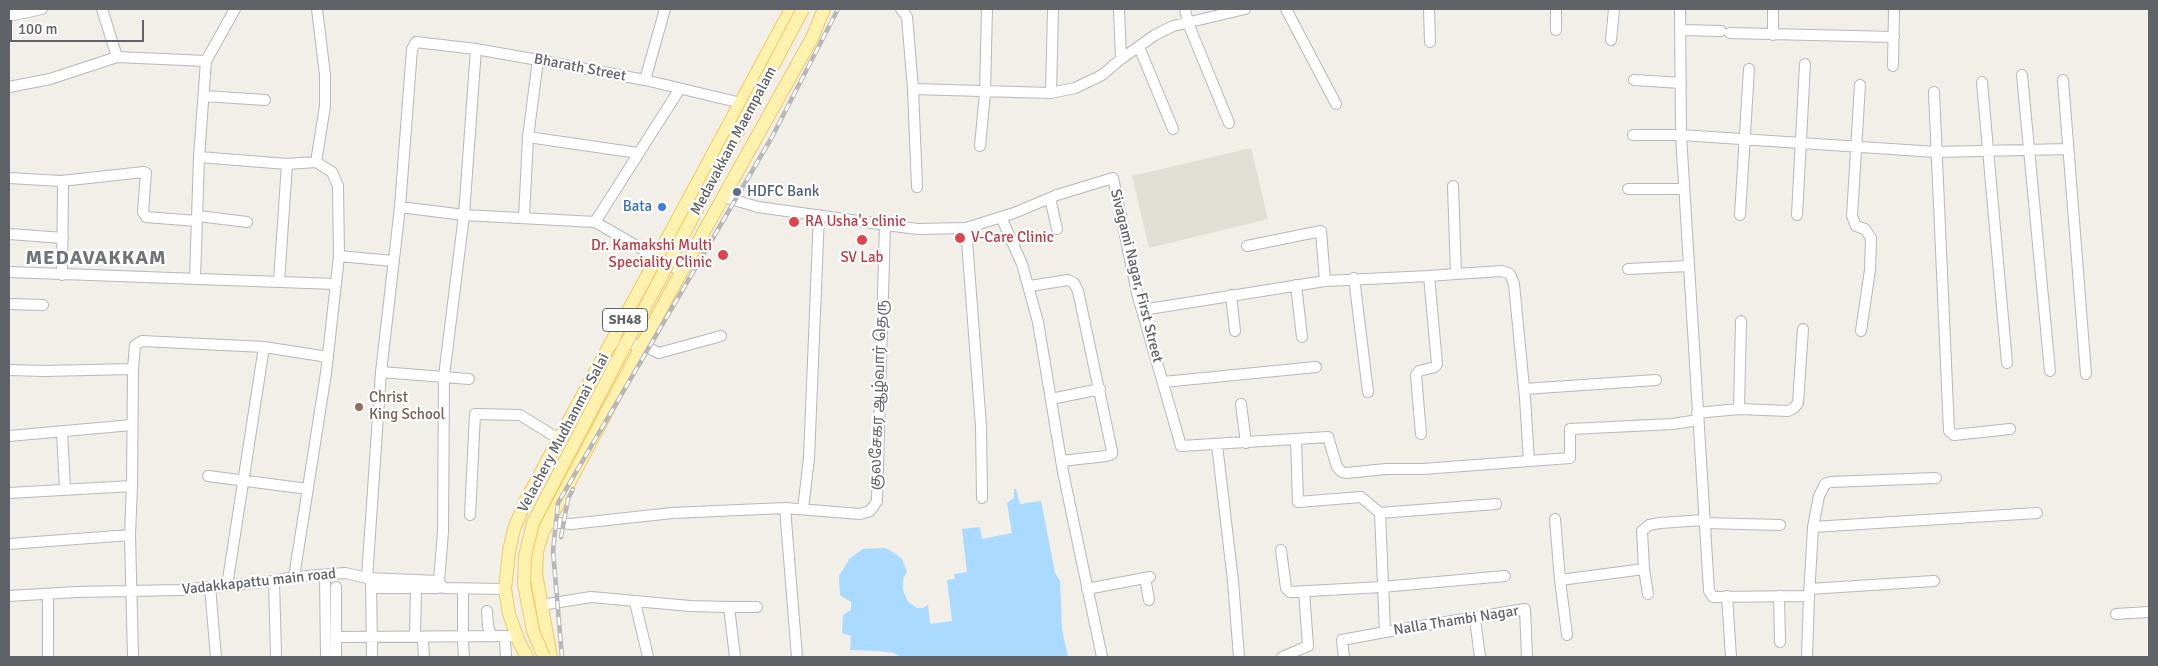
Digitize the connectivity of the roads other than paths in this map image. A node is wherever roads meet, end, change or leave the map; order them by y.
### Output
1 (42, 9) edge
2 (102, 9) edge
3 (235, 9) edge
4 (317, 9) edge
5 (665, 9) edge
6 (791, 9) edge
7 (804, 9) edge
8 (824, 9) edge
9 (901, 9) edge
10 (986, 9) edge
11 (1053, 9) edge
12 (1119, 9) edge
13 (1185, 9) edge
14 (1245, 9) edge
15 (1286, 9) edge
16 (1429, 9) edge
17 (1556, 9) edge
18 (1614, 9) edge
19 (1680, 9) edge
20 (1773, 9) edge
21 (1894, 9) edge
22 (9, 16) edge
23 (1188, 23) junction
24 (1556, 30) dead end
25 (1680, 30) junction
26 (1773, 35) junction
27 (1894, 37) junction
28 (1611, 40) dead end
29 (1430, 42) dead end
30 (1139, 47) junction
31 (476, 49) junction
32 (117, 56) junction
33 (1121, 58) junction
34 (538, 60) junction
35 (206, 61) junction
36 (1805, 64) dead end
37 (1894, 66) dead end
38 (1749, 69) dead end
39 (2022, 75) dead end
40 (644, 80) junction
41 (1634, 80) dead end
42 (2063, 80) dead end
43 (1982, 82) dead end
44 (1681, 83) junction
45 (1860, 85) dead end
46 (9, 87) edge
47 (913, 89) junction
48 (679, 90) junction
49 (1934, 92) dead end
50 (985, 93) junction
51 (1051, 93) junction
52 (204, 96) junction
53 (265, 100) dead end
54 (741, 103) junction
55 (1336, 104) dead end
56 (1228, 124) dead end
57 (1173, 129) dead end
58 (1633, 135) dead end
59 (1681, 135) junction
60 (528, 138) junction
61 (1745, 139) junction
62 (1801, 143) junction
63 (980, 146) dead end
64 (1858, 146) junction
65 (2030, 149) junction
66 (2068, 149) junction
67 (1988, 151) junction
68 (1936, 152) junction
69 (638, 153) junction
70 (200, 157) junction
71 (316, 162) junction
72 (287, 164) junction
73 (9, 178) edge
74 (61, 181) junction
75 (1453, 186) dead end
76 (917, 187) dead end
77 (1628, 189) dead end
78 (1684, 189) junction
79 (724, 197) junction
80 (1050, 198) junction
81 (400, 207) junction
82 (1797, 214) dead end
83 (464, 215) junction
84 (1740, 215) dead end
85 (819, 216) junction
86 (1001, 217) junction
87 (524, 218) junction
88 (197, 219) junction
89 (247, 222) dead end
90 (595, 222) junction
91 (885, 225) junction
92 (966, 228) junction
93 (1057, 229) dead end
94 (9, 234) edge
95 (63, 238) junction
96 (1247, 246) dead end
97 (339, 256) junction
98 (658, 257) junction
99 (393, 261) junction
100 (1688, 266) junction
101 (1628, 269) dead end
102 (9, 272) edge
103 (682, 272) junction
104 (1456, 274) junction
105 (62, 275) junction
106 (1429, 276) junction
107 (195, 278) junction
108 (1354, 278) junction
109 (1325, 281) junction
110 (279, 282) junction
111 (335, 284) junction
112 (1296, 285) junction
113 (1030, 286) junction
114 (1231, 295) junction
115 (9, 304) edge
116 (43, 305) dead end
117 (1142, 310) junction
118 (1741, 321) dead end
119 (1803, 329) dead end
120 (1235, 331) dead end
121 (1861, 331) dead end
122 (721, 336) dead end
123 (1302, 338) dead end
124 (612, 343) junction
125 (642, 345) junction
126 (264, 347) junction
127 (328, 356) junction
128 (2007, 363) dead end
129 (1316, 367) dead end
130 (133, 369) junction
131 (9, 370) edge
132 (2050, 371) dead end
133 (381, 372) junction
134 (2086, 374) dead end
135 (444, 376) junction
136 (469, 379) dead end
137 (1656, 380) dead end
138 (1162, 382) junction
139 (1100, 389) junction
140 (1524, 390) junction
141 (1368, 392) dead end
142 (1051, 399) junction
143 (1241, 404) dead end
144 (1739, 409) junction
145 (1697, 417) junction
146 (132, 425) junction
147 (2010, 429) dead end
148 (62, 432) junction
149 (1420, 434) dead end
150 (9, 436) edge
151 (559, 439) junction
152 (1296, 439) junction
153 (1246, 443) junction
154 (1217, 445) junction
155 (1061, 461) junction
156 (1528, 461) junction
157 (208, 476) dead end
158 (1936, 478) dead end
159 (243, 481) junction
160 (132, 486) junction
161 (308, 488) junction
162 (65, 489) junction
163 (9, 492) edge
164 (982, 498) dead end
165 (1496, 504) dead end
166 (785, 508) junction
167 (803, 509) junction
168 (1380, 513) junction
169 (2037, 513) dead end
170 (470, 515) dead end
171 (1555, 519) dead end
172 (549, 522) junction
173 (1704, 522) junction
174 (1780, 525) dead end
175 (1813, 527) junction
176 (130, 535) junction
177 (9, 544) edge
178 (510, 547) junction
179 (1281, 550) dead end
180 (537, 551) junction
181 (1644, 569) junction
182 (325, 575) junction
183 (1506, 576) dead end
184 (294, 577) junction
185 (1560, 580) junction
186 (274, 581) junction
187 (370, 581) junction
188 (1934, 581) dead end
189 (438, 585) junction
190 (227, 586) junction
191 (210, 587) junction
192 (1382, 587) junction
193 (336, 588) dead end
194 (416, 588) junction
195 (505, 589) junction
196 (1087, 589) junction
197 (130, 591) junction
198 (1304, 591) junction
199 (1809, 592) junction
200 (48, 594) junction
201 (1648, 594) dead end
202 (463, 595) dead end
203 (9, 596) edge
204 (1728, 596) junction
205 (1779, 596) junction
206 (1149, 600) dead end
207 (635, 602) junction
208 (541, 605) junction
209 (729, 607) junction
210 (758, 607) dead end
211 (487, 611) dead end
212 (2149, 612) edge
213 (2116, 614) dead end
214 (1475, 619) junction
215 (1385, 632) junction
216 (1568, 635) dead end
217 (371, 636) junction
218 (492, 636) junction
219 (336, 637) junction
220 (419, 639) junction
221 (463, 639) junction
222 (518, 639) junction
223 (382, 640) dead end
224 (505, 642) junction
225 (1780, 642) dead end
226 (276, 655) dead end
227 (48, 657) edge
228 (133, 657) edge
229 (216, 657) edge
230 (326, 657) edge
231 (336, 657) edge
232 (372, 657) edge
233 (424, 657) edge
234 (464, 657) edge
235 (506, 657) edge
236 (527, 657) edge
237 (544, 657) edge
238 (551, 657) edge
239 (648, 657) edge
240 (735, 657) edge
241 (797, 657) edge
242 (1102, 657) edge
243 (1239, 657) edge
244 (1282, 657) edge
245 (1344, 657) edge
246 (1480, 657) edge
247 (1527, 657) edge
248 (1731, 657) edge
249 (1806, 657) edge

1 - 22 street
2 - 32 street
3 - 35 street
4 - 71 street
5 - 40 street
6 - 54 main road, Velachery Mudhanmai Salai / SH48
7 - 237 main road, Medavakkam Maempalam, bridge
8 - 79 main road, Velachery Mudhanmai Salai / SH48
9 - 47 street
10 - 50 street
11 - 51 street
12 - 33 street
13 - 23 street
14 - 23 street
15 - 55 street
16 - 29 street
17 - 24 street
18 - 28 street
19 - 25 street
20 - 26 street
21 - 27 street
23 - 30 street
23 - 56 street
25 - 26 street
25 - 44 street
26 - 27 street
27 - 37 street
30 - 33 street
30 - 57 street
31 - 34 street, Bharath Street
31 - 81 street, Bharath Street
31 - 83 street
32 - 35 street
32 - 46 street
33 - 51 street
34 - 40 street, Bharath Street
34 - 60 street
35 - 52 street
36 - 62 street
38 - 61 street
39 - 65 street
40 - 48 street, Bharath Street
41 - 44 street
42 - 66 street
43 - 67 street
44 - 59 street
45 - 64 street
47 - 50 street
47 - 76 street
48 - 54 street, Bharath Street
48 - 69 street
49 - 68 street
50 - 51 street
50 - 63 street
52 - 53 street
52 - 70 street
54 - 98 main road, Velachery Mudhanmai Salai / SH48
58 - 59 street
59 - 61 street
59 - 78 street
60 - 69 street
60 - 87 street
61 - 62 street
61 - 84 street
62 - 64 street
62 - 82 street
64 - 68 street
64 - 121 street
65 - 66 street
65 - 67 street
65 - 132 street
66 - 134 street
67 - 68 street
67 - 128 street
68 - 147 street
69 - 90 street
70 - 72 street
70 - 88 street
71 - 72 street
71 - 97 street
72 - 110 street
73 - 74 street
74 - 88 street
74 - 95 street
75 - 104 street
77 - 78 street
78 - 100 street
79 - 85 street, Sivagami Nagar, First Street
79 - 103 main road, Velachery Mudhanmai Salai / SH48
80 - 86 street, Sivagami Nagar, First Street
80 - 93 street
80 - 117 street, Sivagami Nagar, First Street
81 - 83 street
81 - 99 street
83 - 87 street
83 - 135 street
85 - 91 street, Sivagami Nagar, First Street
85 - 167 street
86 - 92 street, Sivagami Nagar, First Street
86 - 113 street
87 - 90 street
88 - 89 street
88 - 107 street
90 - 98 street
91 - 92 street, Sivagami Nagar, First Street
91 - 167 street, குலசேகர ஆழ்வார் தெரு
92 - 164 street
94 - 95 street
95 - 105 street
96 - 109 street
97 - 99 street
97 - 111 street
98 - 103 street
98 - 124 main road, Velachery Mudhanmai Salai / SH48
99 - 133 street
100 - 101 street
100 - 145 street
102 - 105 street
103 - 125 main road, Velachery Mudhanmai Salai / SH48
104 - 106 street
104 - 140 street
105 - 107 street
106 - 108 street
106 - 149 street
107 - 110 street
108 - 109 street
108 - 141 street
109 - 112 street
110 - 111 street
111 - 127 street
112 - 114 street
112 - 123 street
113 - 139 street
113 - 142 street
114 - 117 street
114 - 120 street
115 - 116 street
117 - 138 street, Sivagami Nagar, First Street
118 - 144 street
119 - 144 street
122 - 125 street
124 - 125 street
124 - 151 main road, Velachery Mudhanmai Salai / SH48
125 - 172 main road, Velachery Mudhanmai Salai / SH48
126 - 127 street
126 - 130 street
126 - 159 street
127 - 161 street
129 - 138 street
130 - 131 street
130 - 146 street
133 - 135 street
133 - 187 street
135 - 136 street
135 - 189 street
137 - 140 street
138 - 154 street, Sivagami Nagar, First Street
139 - 142 street
139 - 155 street
140 - 156 street
142 - 155 street
143 - 153 street
144 - 145 street
145 - 156 street
145 - 173 street
146 - 148 street
146 - 160 street
148 - 150 street
148 - 162 street
151 - 170 street
151 - 178 main road, Velachery Mudhanmai Salai / SH48
152 - 153 street, Sivagami Nagar, First Street
152 - 156 street, Sivagami Nagar, First Street
152 - 168 street
153 - 154 street, Sivagami Nagar, First Street
154 - 243 street
155 - 196 street
157 - 159 street
158 - 175 street
159 - 161 street
159 - 190 street
160 - 162 street
160 - 176 street
161 - 184 street
162 - 163 street
165 - 168 street
166 - 167 street, குலசேகர ஆழ்வார் தெரு
166 - 172 street, குலசேகர ஆழ்வார் தெரு
166 - 241 street
168 - 192 street, Nalla Thambi Nagar
169 - 175 street
171 - 185 street
172 - 180 main road, Velachery Mudhanmai Salai / SH48
173 - 174 street
173 - 181 street
173 - 204 street
175 - 199 street
176 - 177 street
176 - 197 street
178 - 180 main road
178 - 195 main road, Velachery Mudhanmai Salai / SH48
179 - 198 street
180 - 208 main road, Velachery Mudhanmai Salai / SH48
181 - 185 street
181 - 201 street
182 - 184 street, Vadakkapattu main road
182 - 187 street, Vadakkapattu main road
182 - 230 street
183 - 192 street
184 - 186 street, Vadakkapattu main road
185 - 216 street
186 - 190 street, Vadakkapattu main road
186 - 226 street
187 - 189 street, Vadakkapattu main road
187 - 194 street
187 - 217 street
188 - 199 street
189 - 194 street
189 - 195 street, Vadakkapattu main road
190 - 191 street, Vadakkapattu main road
191 - 197 street, Vadakkapattu main road
191 - 229 street
192 - 198 street
192 - 215 street, Nalla Thambi Nagar
193 - 219 street
194 - 220 street
195 - 222 main road, Velachery Mudhanmai Salai / SH48
196 - 206 street
196 - 242 street
197 - 200 street, Vadakkapattu main road
197 - 228 street
198 - 244 street
199 - 205 street
199 - 249 street
200 - 203 street, Vadakkapattu main road
200 - 227 street
202 - 221 street
204 - 205 street
204 - 248 street
205 - 225 street
207 - 208 street
207 - 209 street
207 - 239 street
208 - 238 main road, Velachery Mudhanmai Salai / SH48
209 - 210 street
209 - 240 street
211 - 218 street
212 - 213 street
214 - 215 street, Nalla Thambi Nagar
214 - 246 street
214 - 247 street, Nalla Thambi Nagar
215 - 245 street
217 - 219 street
217 - 220 street
217 - 232 street
218 - 221 street
218 - 222 street
219 - 231 street
220 - 221 street
220 - 223 street
220 - 233 street
221 - 224 street
221 - 234 street
222 - 224 street
222 - 236 main road, Velachery Mudhanmai Salai / SH48
224 - 235 street

